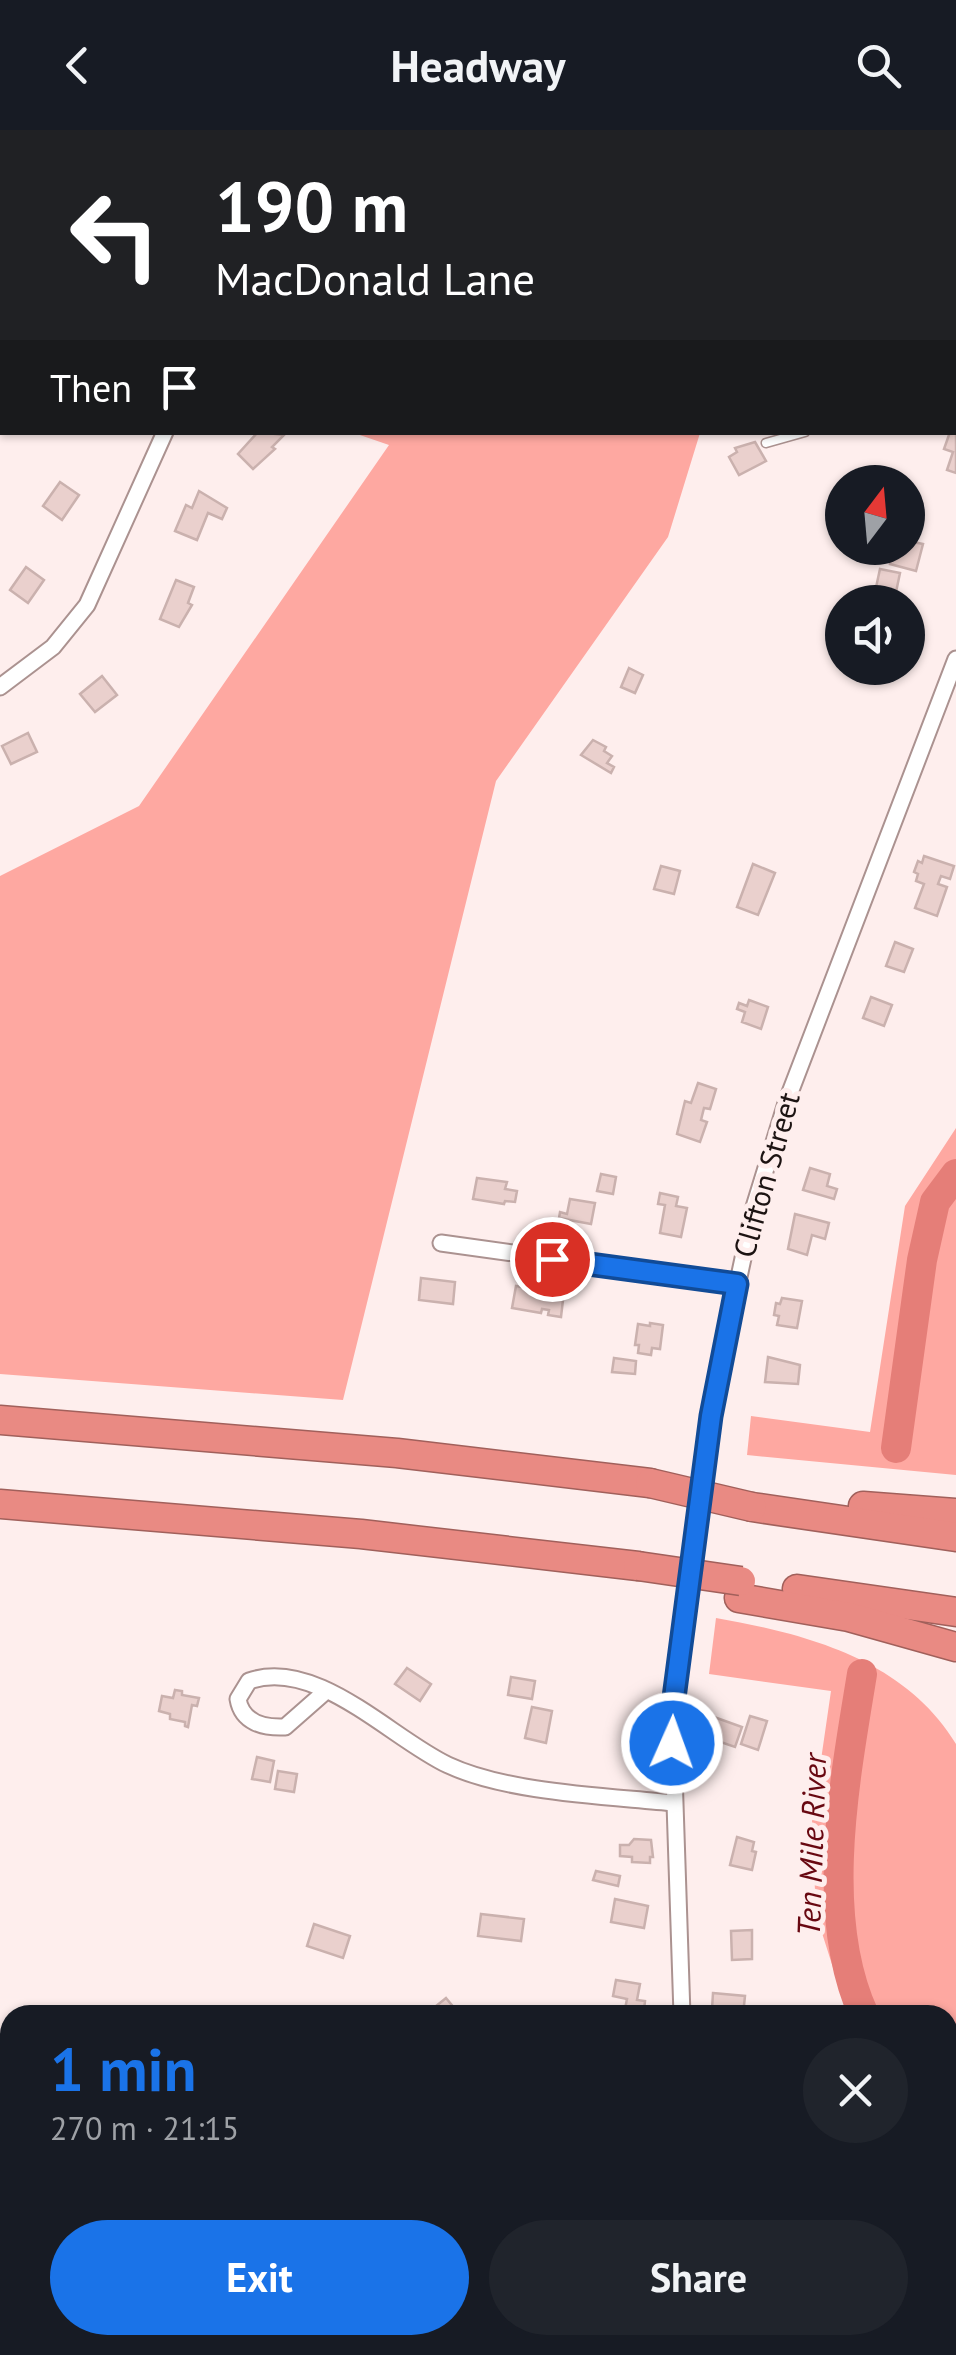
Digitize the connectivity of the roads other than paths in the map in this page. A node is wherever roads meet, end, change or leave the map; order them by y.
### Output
1 (163, 435) edge
2 (794, 435) edge
3 (766, 443) dead end
4 (956, 658) edge
5 (0, 687) edge
6 (441, 1244) dead end
7 (737, 1284) junction
8 (0, 1420) edge
9 (753, 1500) junction
10 (0, 1504) edge
11 (956, 1513) edge
12 (0, 1514) edge
13 (956, 1537) edge
14 (637, 1575) junction
15 (740, 1589) junction
16 (956, 1612) edge
17 (956, 1647) edge
18 (326, 1692) junction
19 (674, 1804) junction
20 (682, 2005) edge

1 - 5 street
2 - 3 lane
4 - 7 street, Clifton Street
6 - 7 street
7 - 19 street, Clifton Street
8 - 9 highway, bridge
9 - 11 highway
9 - 13 highway
10 - 14 highway
12 - 14 highway
14 - 15 highway
15 - 16 highway
15 - 17 highway
18 - 18 street
18 - 19 street
19 - 20 street, Clifton Street

